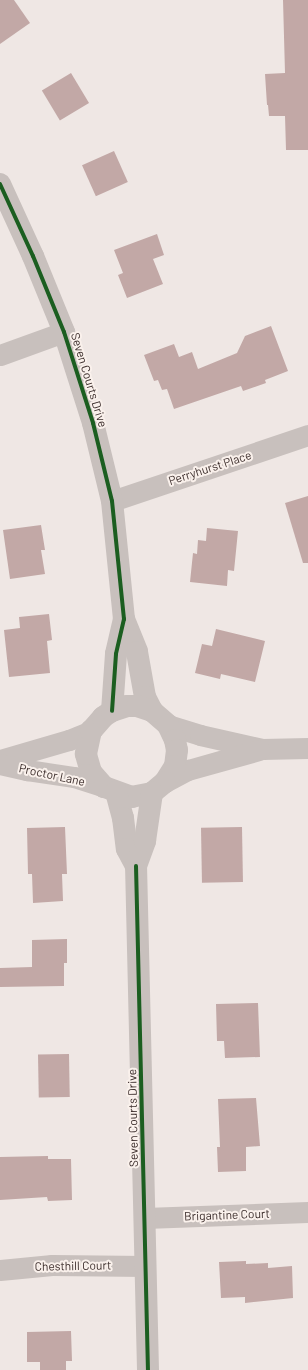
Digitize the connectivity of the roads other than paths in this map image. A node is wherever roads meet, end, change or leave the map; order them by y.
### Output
1 (0, 184) edge
2 (64, 332) junction
3 (0, 355) edge
4 (308, 435) edge
5 (112, 501) junction
6 (124, 619) junction
7 (112, 711) junction
8 (160, 718) junction
9 (91, 731) junction
10 (308, 748) edge
11 (262, 749) junction
12 (0, 760) edge
13 (0, 764) edge
14 (158, 787) junction
15 (110, 790) junction
16 (136, 866) junction
17 (308, 1212) edge
18 (146, 1218) junction
19 (145, 1266) junction
20 (0, 1270) edge
21 (148, 1370) edge

1 - 2 street, Seven Courts Drive
2 - 3 street
2 - 5 street, Seven Courts Drive
4 - 5 street, Perryhurst Place
5 - 6 street, Seven Courts Drive
6 - 7 street, Seven Courts Drive
6 - 8 street, Seven Courts Drive
7 - 8 street
7 - 9 street
8 - 11 street
8 - 14 street
9 - 12 street, Proctor Lane
9 - 15 street
10 - 11 street
11 - 14 street
13 - 15 street, Proctor Lane
14 - 15 street
14 - 16 street, Seven Courts Drive
15 - 16 street, Seven Courts Drive
16 - 18 street, Seven Courts Drive
17 - 18 street, Brigantine Court
18 - 19 street, Seven Courts Drive
19 - 20 street, Chesthill Court
19 - 21 street, Seven Courts Drive

